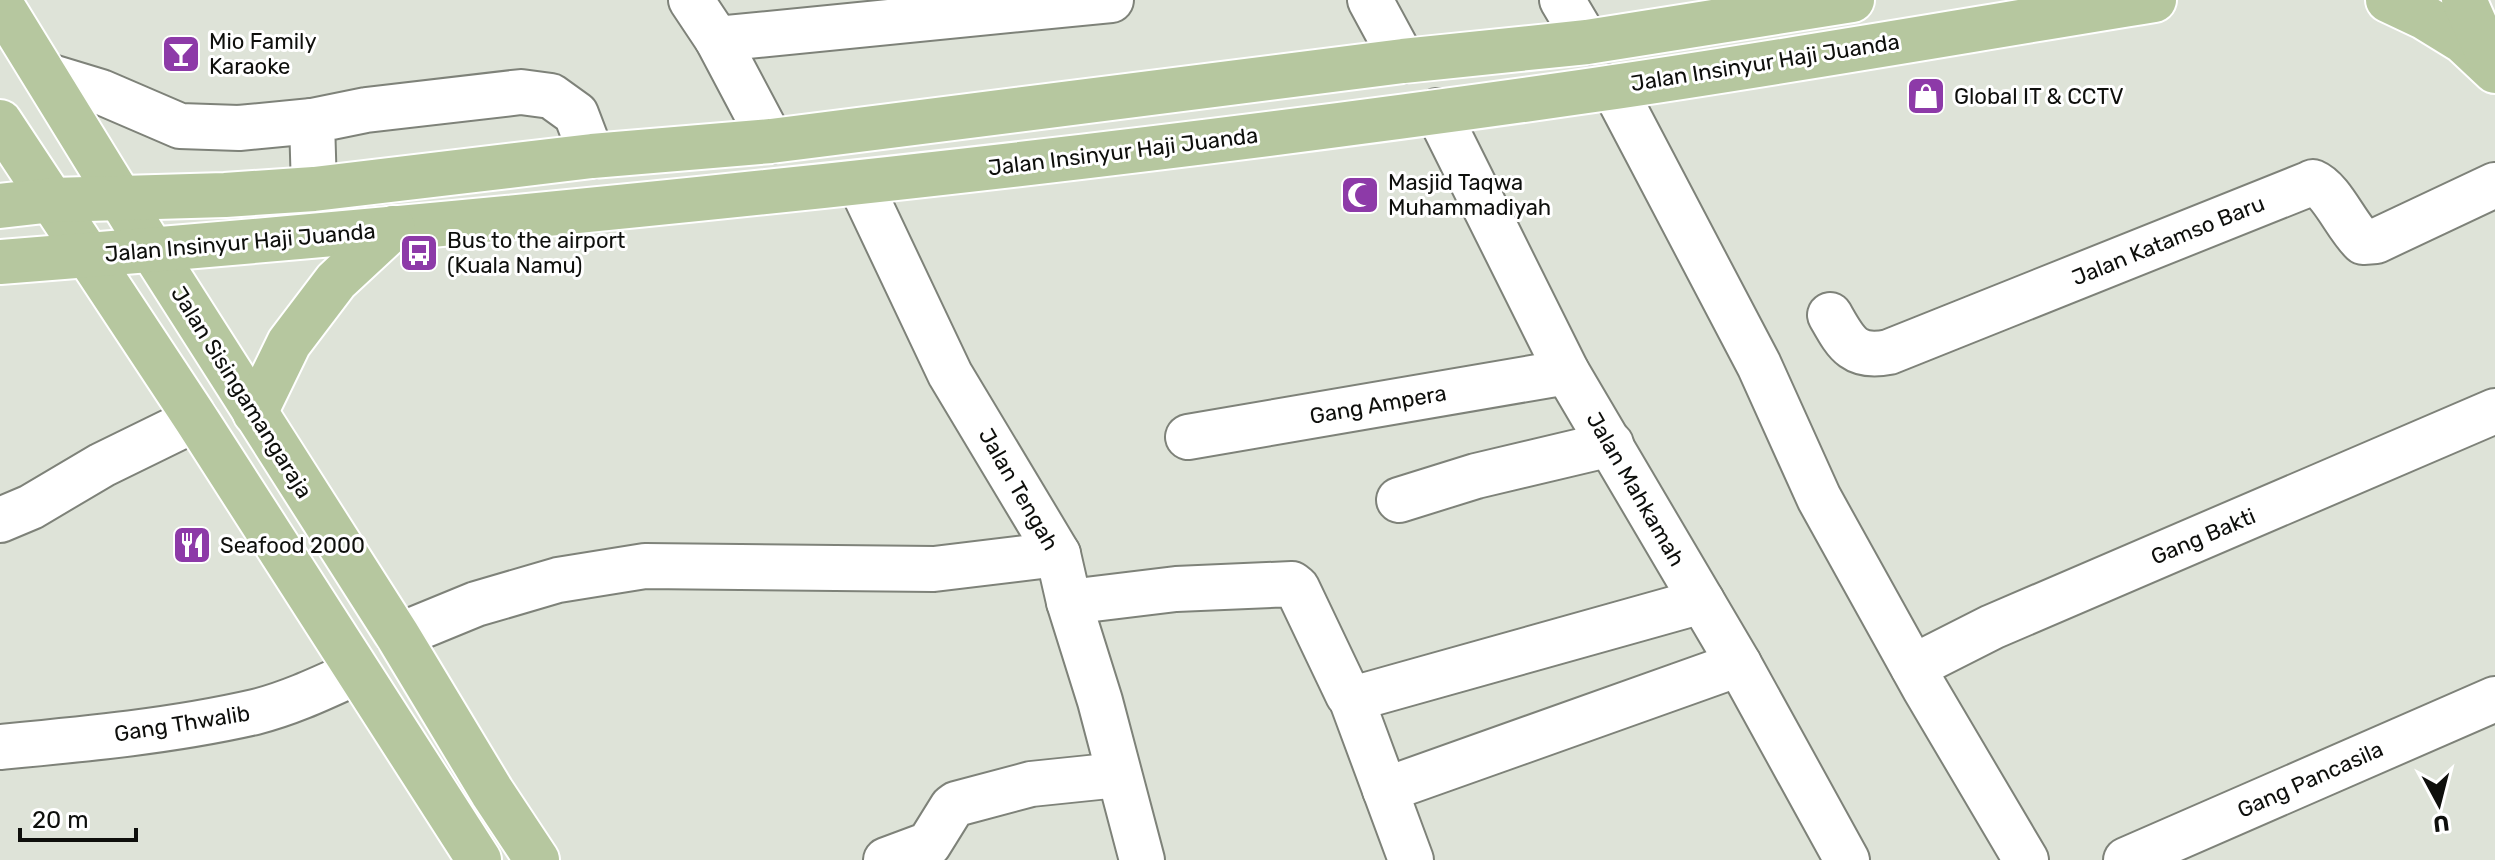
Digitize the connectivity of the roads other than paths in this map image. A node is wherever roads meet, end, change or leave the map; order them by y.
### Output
1 (691, 0) edge
2 (1111, 0) edge
3 (1370, 0) edge
4 (1562, 0) edge
5 (1852, 0) edge
6 (2154, 0) edge
7 (2388, 0) edge
8 (2464, 0) edge
9 (0, 3) edge
10 (717, 39) junction
11 (1587, 42) junction
12 (1403, 61) junction
13 (2495, 71) edge
14 (45, 75) junction
15 (1613, 87) junction
16 (1437, 111) junction
17 (312, 121) junction
18 (0, 122) edge
19 (771, 141) junction
20 (592, 156) junction
21 (860, 184) junction
22 (2495, 185) edge
23 (314, 189) junction
24 (122, 199) junction
25 (53, 200) junction
26 (0, 206) edge
27 (393, 228) junction
28 (152, 250) junction
29 (86, 255) junction
30 (0, 262) edge
31 (1830, 315) dead end
32 (1567, 372) junction
33 (2495, 411) edge
34 (255, 413) junction
35 (196, 419) junction
36 (1188, 437) dead end
37 (1611, 444) junction
38 (1399, 500) dead end
39 (0, 520) edge
40 (1058, 554) junction
41 (1702, 601) junction
42 (1069, 602) junction
43 (398, 636) junction
44 (1739, 664) junction
45 (1913, 667) junction
46 (357, 672) junction
47 (1351, 698) junction
48 (2495, 699) edge
49 (0, 747) edge
50 (1118, 775) junction
51 (1385, 790) junction
52 (1842, 858) edge
53 (479, 860) edge
54 (537, 860) edge
55 (886, 860) edge
56 (1142, 860) edge
57 (1411, 860) edge
58 (2026, 860) edge
59 (2126, 860) edge

1 - 10 street
2 - 10 street
3 - 12 street
4 - 11 street
5 - 11 main road
6 - 15 main road, Jalan Insinyur Haji Juanda
7 - 13 main road
8 - 13 main road
9 - 14 main road, Jalan Sisingamangaraja
10 - 19 street
11 - 12 main road
12 - 19 main road
14 - 17 street
14 - 24 main road, Jalan Sisingamangaraja
15 - 16 main road, Jalan Insinyur Haji Juanda
15 - 45 street
16 - 21 main road, Jalan Insinyur Haji Juanda
16 - 32 street, Jalan Mahkamah
17 - 20 street
17 - 23 street
18 - 25 main road
19 - 20 main road
20 - 23 main road
21 - 27 main road, Jalan Insinyur Haji Juanda
21 - 40 street, Jalan Tengah
22 - 31 street, Jalan Katamso Baru
23 - 24 main road
24 - 25 main road
24 - 28 main road, Jalan Sisingamangaraja
25 - 26 main road
25 - 29 main road
27 - 28 main road, Jalan Insinyur Haji Juanda
27 - 34 main road
28 - 29 main road, Jalan Insinyur Haji Juanda
28 - 34 main road, Jalan Sisingamangaraja
29 - 30 main road, Jalan Insinyur Haji Juanda
29 - 35 main road
32 - 36 street, Gang Ampera
32 - 37 street, Jalan Mahkamah
33 - 45 street, Gang Bakti
34 - 43 main road, Jalan Sisingamangaraja
35 - 39 street
35 - 46 main road
37 - 38 street
37 - 41 street, Jalan Mahkamah
40 - 42 street, Jalan Tengah
40 - 43 street
41 - 44 street, Jalan Mahkamah
41 - 47 street
42 - 47 street
42 - 50 street, Jalan Tengah
43 - 54 main road, Jalan Sisingamangaraja
44 - 51 street
44 - 52 street, Jalan Mahkamah
45 - 58 street
46 - 49 street, Gang Thwalib
46 - 53 main road
47 - 51 street
48 - 59 street, Gang Pancasila
50 - 55 street
50 - 56 street, Jalan Tengah
51 - 57 street

